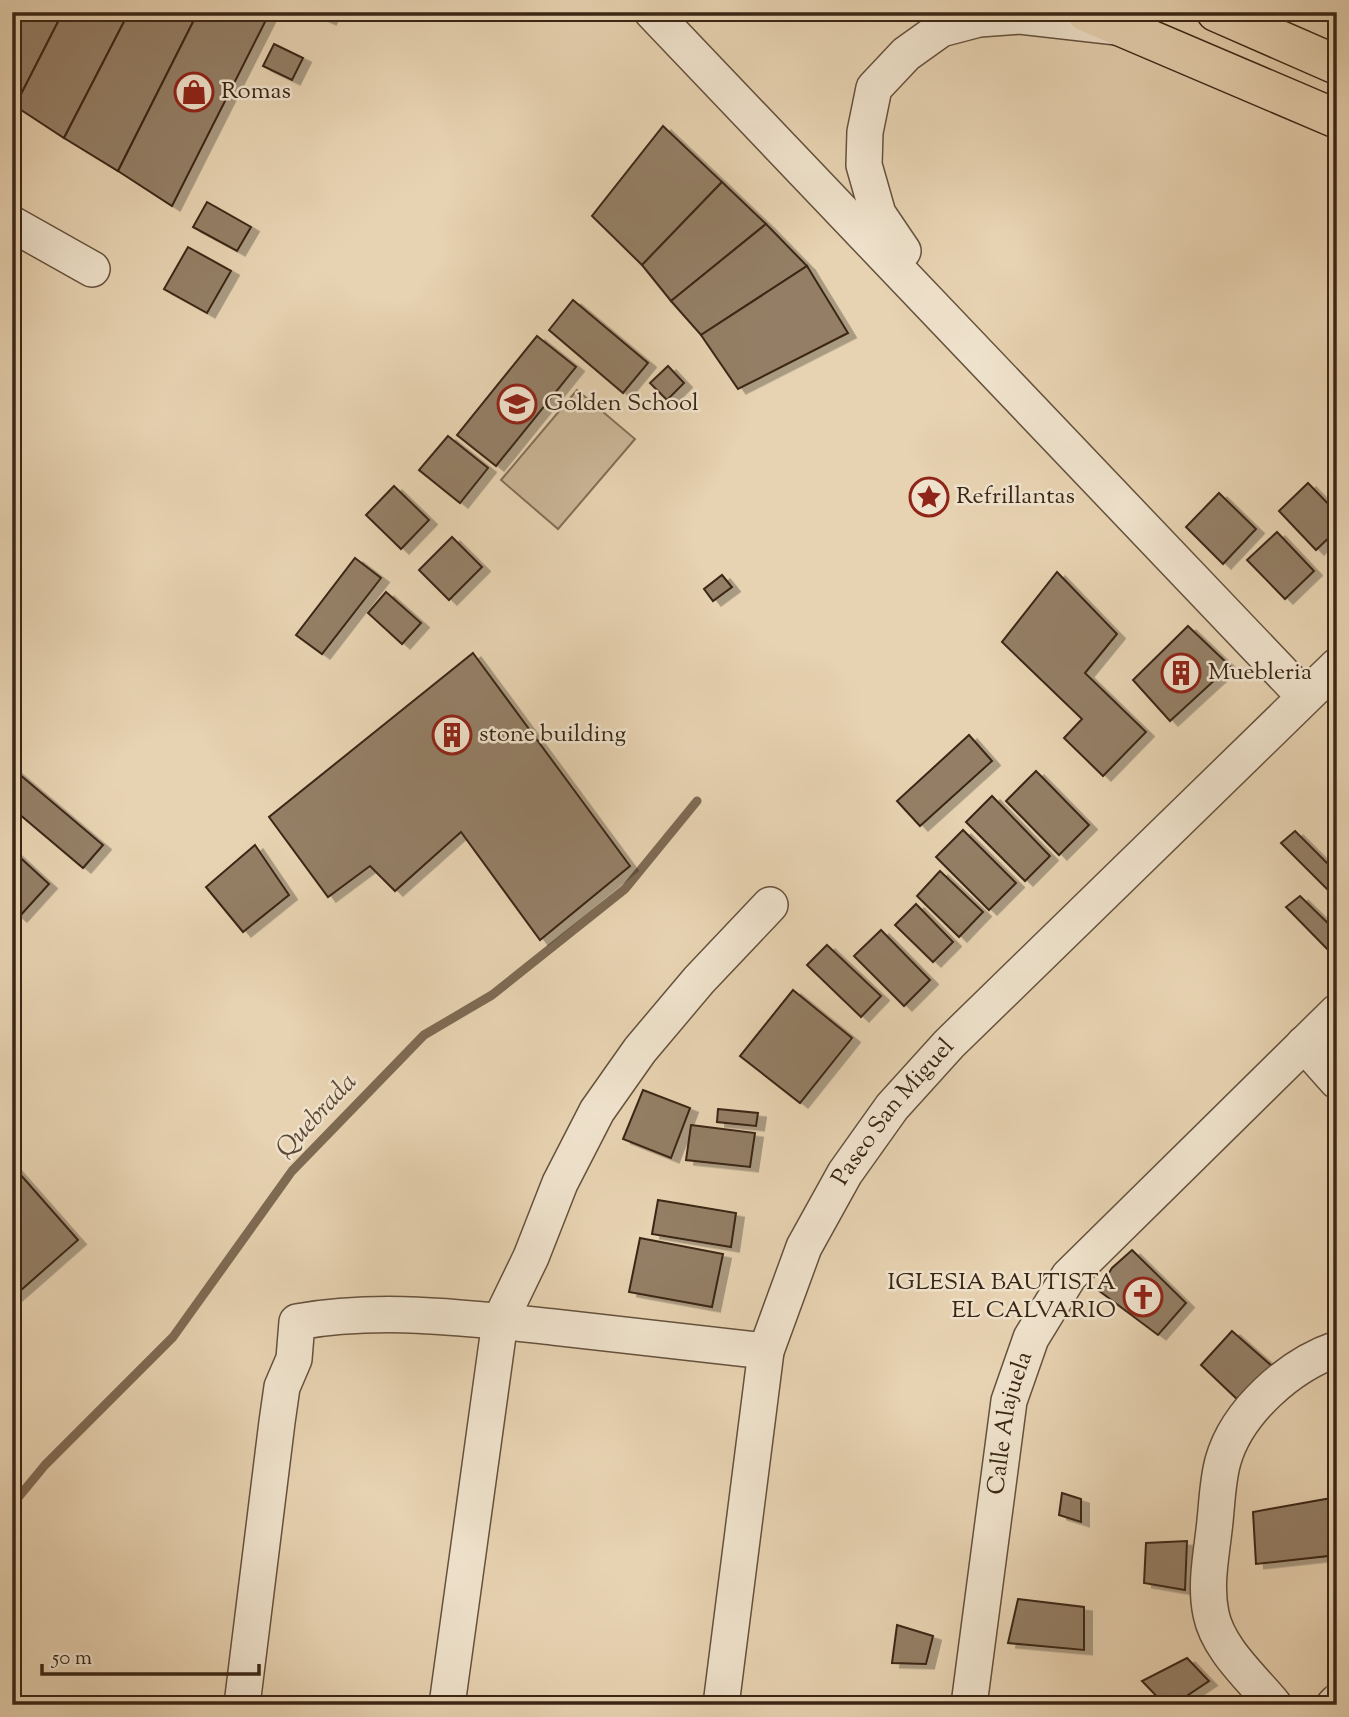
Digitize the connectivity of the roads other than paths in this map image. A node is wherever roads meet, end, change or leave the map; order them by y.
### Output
1 (653, 12) edge
2 (1086, 12) edge
3 (1216, 12) edge
4 (1122, 28) junction
5 (1337, 65) edge
6 (1337, 119) edge
7 (12, 224) edge
8 (92, 269) dead end
9 (943, 317) junction
10 (1337, 666) edge
11 (1304, 696) junction
12 (769, 905) dead end
13 (1337, 1012) edge
14 (1304, 1044) junction
15 (1337, 1081) edge
16 (500, 1321) junction
17 (1337, 1349) edge
18 (766, 1352) junction
19 (242, 1705) edge
20 (447, 1705) edge
21 (721, 1705) edge
22 (969, 1705) edge
23 (1274, 1705) edge

1 - 9 street
2 - 4 highway
3 - 5 highway
4 - 6 highway
4 - 9 street
7 - 8 street
9 - 11 street
10 - 11 street, Paseo San Miguel
11 - 18 street, Paseo San Miguel
12 - 16 street
13 - 14 street, Calle Alajuela
14 - 15 street
14 - 22 street, Calle Alajuela
16 - 18 street
16 - 19 street
16 - 20 street
17 - 23 street
18 - 21 street, Paseo San Miguel

